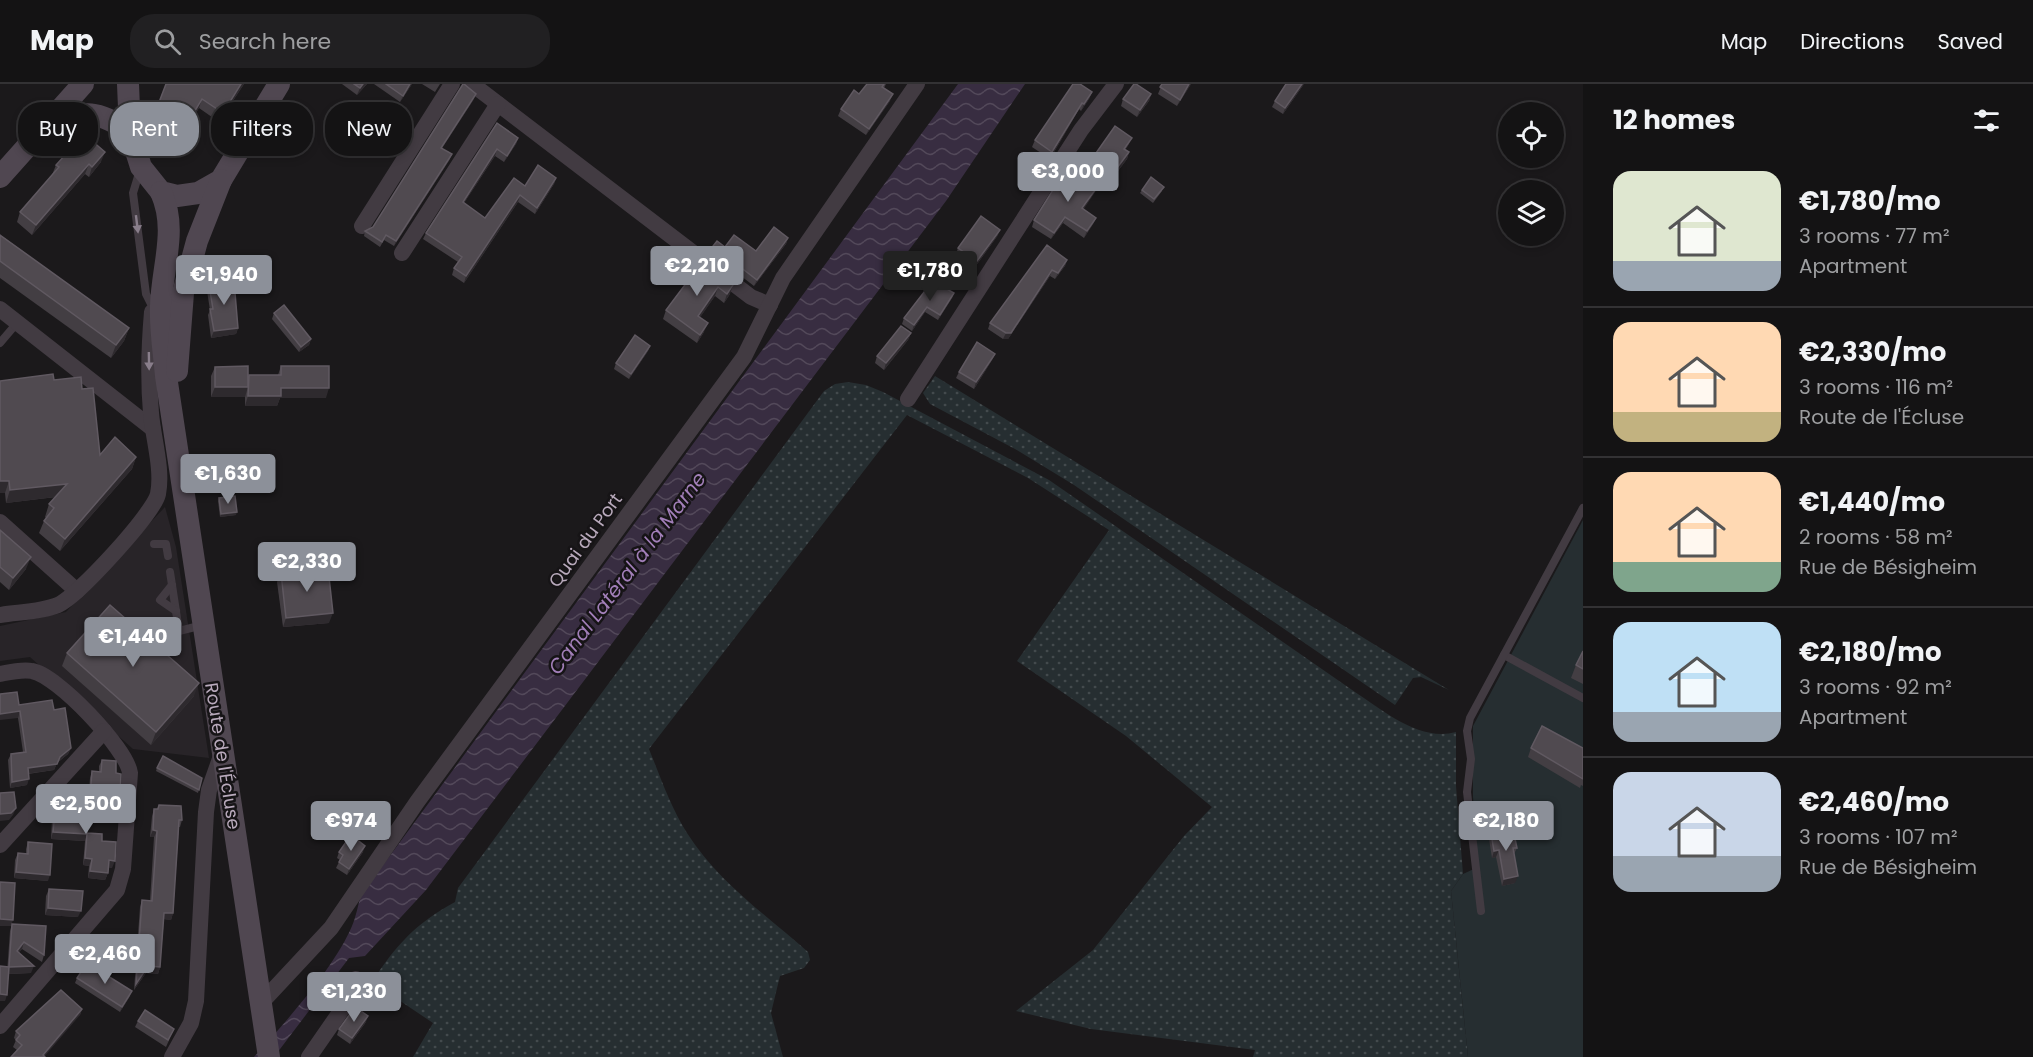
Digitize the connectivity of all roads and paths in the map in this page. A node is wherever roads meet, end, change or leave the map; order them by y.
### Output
1 (83, 84) edge
2 (128, 84) edge
3 (279, 84) edge
4 (452, 84) edge
5 (472, 84) edge
6 (917, 84) edge
7 (1116, 84) edge
8 (68, 102) edge
9 (129, 102) edge
10 (498, 104) junction
11 (19, 156) edge
12 (138, 156) edge
13 (141, 167) junction
14 (0, 177) edge
15 (221, 180) junction
16 (161, 192) junction
17 (362, 226) dead end
18 (171, 230) junction
19 (197, 241) junction
20 (402, 253) dead end
21 (770, 305) junction
22 (0, 309) edge
23 (157, 315) junction
24 (17, 323) junction
25 (0, 343) edge
26 (908, 399) dead end
27 (163, 425) junction
28 (1583, 508) edge
29 (0, 522) edge
30 (154, 544) dead end
31 (168, 556) dead end
32 (170, 572) dead end
33 (172, 585) junction
34 (77, 591) junction
35 (176, 611) junction
36 (0, 615) edge
37 (203, 625) junction
38 (1504, 656) junction
39 (0, 674) edge
40 (1583, 698) edge
41 (104, 731) junction
42 (223, 752) junction
43 (0, 845) edge
44 (1481, 911) dead end
45 (356, 980) dead end
46 (261, 1003) junction
47 (0, 1026) edge
48 (172, 1057) edge
49 (269, 1057) edge
50 (309, 1057) edge

1 - 8 main road
2 - 9 main road
3 - 15 main road, Route de l'Écluse
4 - 17 street
5 - 10 street
6 - 21 street, Quai du Port
7 - 26 street
10 - 20 street
10 - 21 street
11 - 14 main road
12 - 13 main road
13 - 16 main road
13 -> 23 lane
15 - 16 main road
15 - 19 main road, Route de l'Écluse
16 - 18 main road, Route de l'Écluse
18 - 19 main road
18 - 23 main road, Route de l'Écluse
19 - 27 main road, Route de l'Écluse
21 - 46 street, Quai du Port
22 - 24 street
23 -> 27 main road, Route de l'Écluse
24 - 25 lane
24 - 27 street
27 - 34 street
27 - 37 main road, Route de l'Écluse
28 - 38 lane
29 - 34 street
30 - 31 lane
32 - 33 lane
33 - 35 lane
33 - 35 lane
34 - 36 street
35 - 37 lane
37 - 42 main road, Route de l'Écluse
38 - 40 lane
38 - 44 lane
39 - 41 street
41 - 43 street
41 - 47 street
42 - 46 main road, Route de l'Écluse
42 - 48 street
45 - 50 street
46 - 49 main road, Route de l'Écluse

